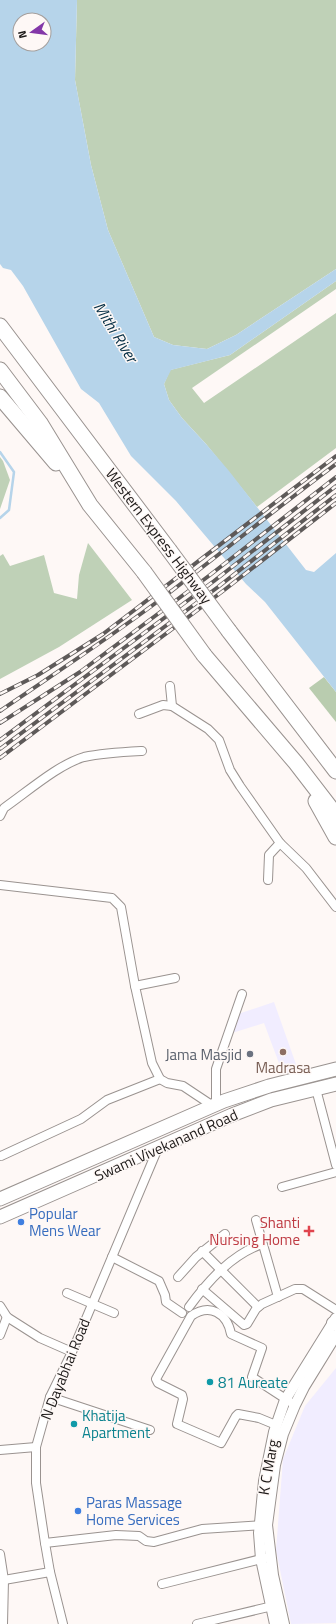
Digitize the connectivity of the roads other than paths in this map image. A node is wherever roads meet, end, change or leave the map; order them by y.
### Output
1 (0, 326) edge
2 (0, 370) edge
3 (0, 397) edge
4 (90, 505) junction
5 (170, 686) dead end
6 (172, 706) junction
7 (139, 714) dead end
8 (318, 747) junction
9 (142, 751) dead end
10 (296, 763) junction
11 (336, 764) edge
12 (336, 771) edge
13 (336, 815) edge
14 (0, 816) edge
15 (336, 837) edge
16 (280, 843) junction
17 (268, 880) dead end
18 (0, 885) edge
19 (336, 907) edge
20 (175, 978) dead end
21 (135, 986) junction
22 (242, 994) dead end
23 (336, 1069) edge
24 (160, 1079) junction
25 (336, 1084) edge
26 (316, 1089) junction
27 (214, 1106) junction
28 (158, 1148) junction
29 (1, 1156) edge
30 (336, 1165) edge
31 (336, 1172) edge
32 (282, 1187) dead end
33 (14, 1193) junction
34 (0, 1199) edge
35 (21, 1209) junction
36 (0, 1217) edge
37 (256, 1220) dead end
38 (225, 1234) dead end
39 (262, 1244) junction
40 (202, 1251) junction
41 (112, 1257) junction
42 (221, 1270) junction
43 (178, 1277) dead end
44 (202, 1289) junction
45 (67, 1293) dead end
46 (278, 1297) junction
47 (92, 1305) junction
48 (0, 1306) edge
49 (189, 1307) dead end
50 (258, 1307) junction
51 (336, 1310) edge
52 (114, 1313) dead end
53 (182, 1313) dead end
54 (7, 1318) junction
55 (335, 1325) edge
56 (0, 1332) edge
57 (72, 1352) junction
58 (50, 1396) junction
59 (285, 1400) junction
60 (295, 1405) junction
61 (150, 1430) dead end
62 (277, 1430) junction
63 (36, 1447) junction
64 (0, 1450) edge
65 (263, 1525) junction
66 (45, 1543) junction
67 (0, 1554) edge
68 (266, 1558) junction
69 (50, 1572) junction
70 (4, 1580) junction
71 (162, 1584) dead end
72 (275, 1606) junction
73 (3, 1624) edge
74 (63, 1624) edge
75 (196, 1624) edge
76 (275, 1624) edge
77 (284, 1624) edge

1 - 8 highway, Western Express Highway, bridge
2 - 4 highway
3 - 4 highway
4 - 10 highway, bridge
5 - 6 street
6 - 7 street
6 - 16 street
8 - 11 highway
8 - 12 highway
9 - 14 street
10 - 13 highway
10 - 15 highway
16 - 17 street
16 - 19 street
18 - 21 street
20 - 21 street
21 - 24 street
22 - 27 street
23 - 27 main road, Swami Vivekanand Road
24 - 27 street
24 - 29 street
25 - 26 main road, Swami Vivekanand Road
26 - 28 main road, Swami Vivekanand Road
26 - 30 street
27 - 33 main road, Swami Vivekanand Road
28 - 35 main road, Swami Vivekanand Road
28 - 41 street, N Dayabhai Road
31 - 32 street
33 - 34 main road, Swami Vivekanand Road
33 - 35 main road
35 - 36 main road, Swami Vivekanand Road
37 - 39 street
38 - 40 street
39 - 42 street
39 - 46 street
40 - 42 street
40 - 43 street
41 - 47 street, N Dayabhai Road
41 - 53 street
42 - 44 street
42 - 50 street
44 - 49 street
44 - 50 street
45 - 47 street
46 - 50 street
46 - 51 street
47 - 52 street
47 - 57 street, N Dayabhai Road
48 - 54 street
54 - 56 street
54 - 57 street
55 - 59 street, K C Marg
55 - 60 street, K C Marg
57 - 58 street, N Dayabhai Road
58 - 61 street
58 - 63 street, N Dayabhai Road
59 - 60 street
59 - 62 street, K C Marg
59 - 62 street
60 - 62 street, K C Marg
62 - 65 street, K C Marg
63 - 64 street
63 - 66 street, N Dayabhai Road
65 - 66 street
65 - 68 street, K C Marg
66 - 69 street, N Dayabhai Road
67 - 70 street
68 - 71 street
68 - 72 street, K C Marg
69 - 70 street
69 - 74 street, N Dayabhai Road
70 - 73 street
72 - 75 street
72 - 76 street, K C Marg
72 - 77 street, K C Marg

